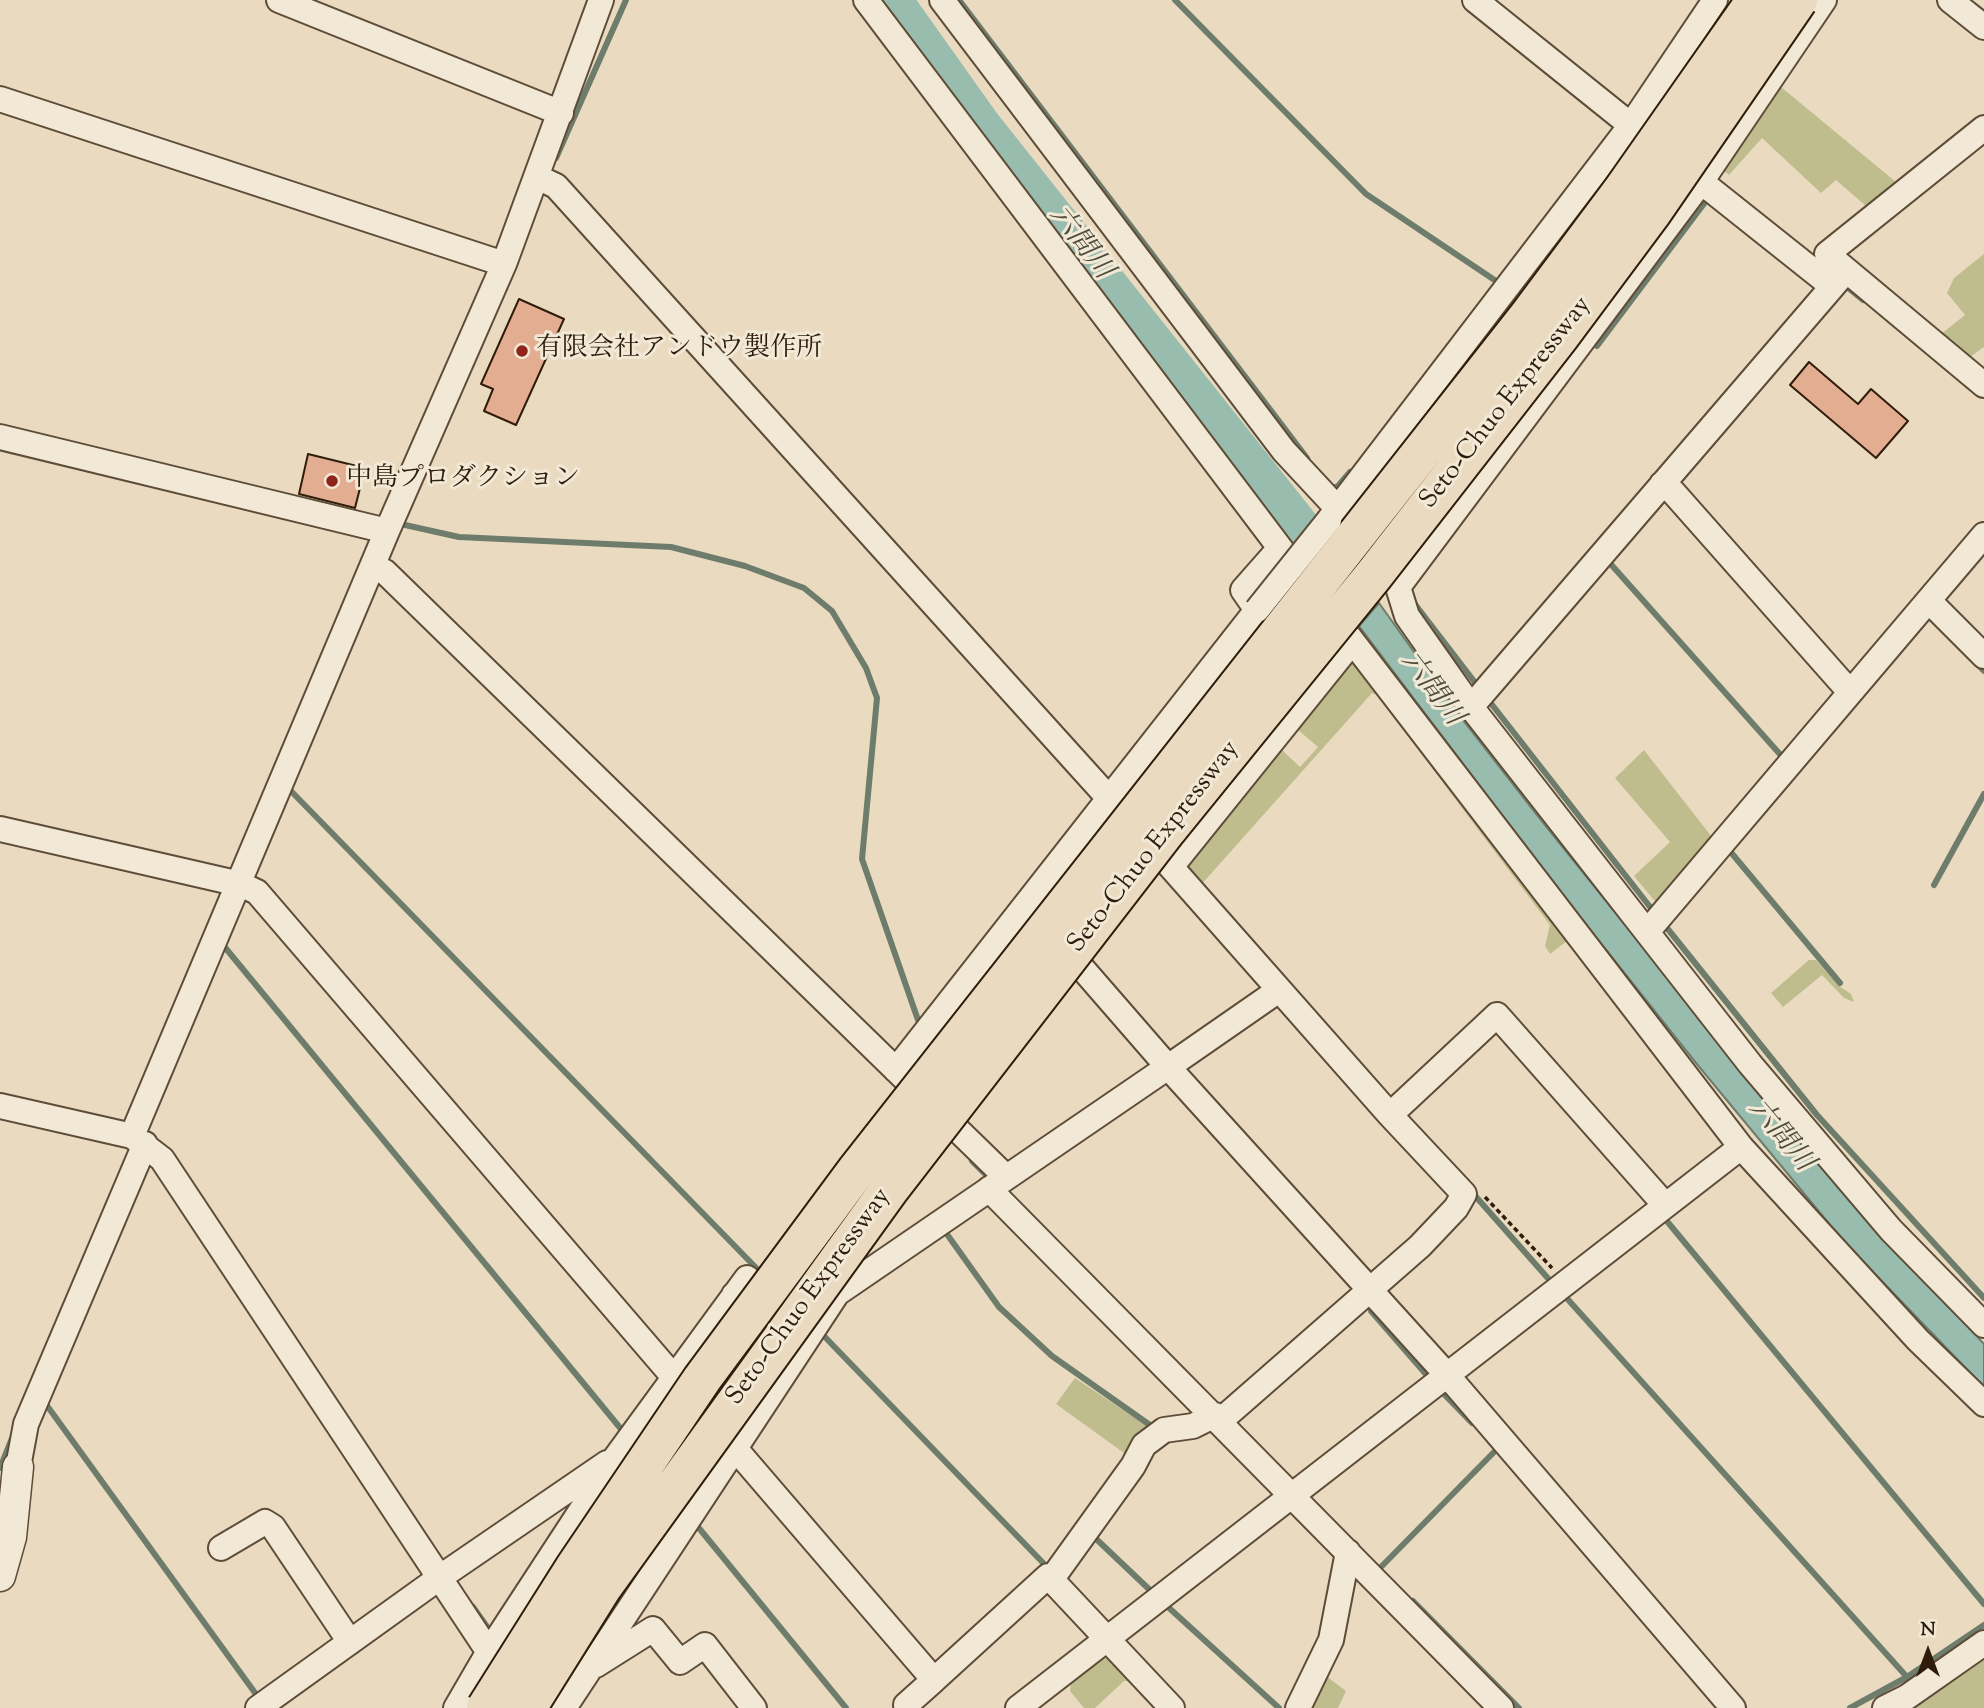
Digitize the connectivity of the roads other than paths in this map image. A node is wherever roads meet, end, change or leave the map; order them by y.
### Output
1 (279, 0) edge
2 (601, 0) edge
3 (866, 0) edge
4 (942, 0) edge
5 (1475, 0) edge
6 (1715, 0) edge
7 (1756, 0) edge
8 (1798, 0) edge
9 (1824, 0) edge
10 (1950, 0) edge
11 (1984, 27) edge
12 (0, 99) edge
13 (561, 113) junction
14 (1631, 125) junction
15 (1984, 128) edge
16 (543, 179) junction
17 (1701, 182) junction
18 (503, 264) junction
19 (1838, 279) junction
20 (1984, 384) edge
21 (0, 437) edge
22 (1667, 488) junction
23 (1333, 514) junction
24 (387, 531) junction
25 (1984, 535) edge
26 (1280, 548) junction
27 (379, 569) junction
28 (1398, 587) junction
29 (1934, 605) junction
30 (1257, 610) junction
31 (1352, 642) junction
32 (1984, 656) edge
33 (1850, 692) junction
34 (1479, 698) junction
35 (1108, 798) junction
36 (0, 829) edge
37 (1171, 867) junction
38 (246, 887) junction
39 (1026, 903) junction
40 (1655, 922) junction
41 (1279, 990) junction
42 (1168, 1067) junction
43 (896, 1070) junction
44 (0, 1106) edge
45 (1394, 1112) junction
46 (137, 1134) junction
47 (1741, 1147) junction
48 (997, 1184) junction
49 (1660, 1209) junction
50 (839, 1292) junction
51 (1376, 1296) junction
52 (1984, 1325) edge
53 (672, 1379) junction
54 (1438, 1381) junction
55 (1984, 1404) edge
56 (1222, 1416) junction
57 (734, 1449) junction
58 (616, 1457) junction
59 (18, 1467) joint
60 (1299, 1491) junction
61 (222, 1548) dead end
62 (1348, 1552) junction
63 (445, 1573) junction
64 (1053, 1575) junction
65 (0, 1576) edge
66 (1111, 1635) junction
67 (350, 1642) junction
68 (1984, 1643) edge
69 (495, 1644) junction
70 (590, 1668) junction
71 (934, 1680) junction
72 (906, 1706) dead end
73 (258, 1708) edge
74 (456, 1708) edge
75 (486, 1708) edge
76 (527, 1708) edge
77 (564, 1708) edge
78 (754, 1708) edge
79 (1018, 1708) edge
80 (1172, 1708) edge
81 (1298, 1708) edge
82 (1501, 1708) edge
83 (1733, 1708) edge
84 (1885, 1708) edge

1 - 13 street
2 - 13 street
3 - 26 street
4 - 23 street
5 - 14 street
6 - 14 street
7 - 75 highway, Seto-Chuo Expressway, bridge
8 - 76 highway, Seto-Chuo Expressway, bridge
9 - 17 street
10 - 11 street
12 - 18 street
13 - 16 street
14 - 17 street
14 - 23 street
15 - 19 street
16 - 18 street
16 - 35 street
17 - 19 street
17 - 28 street
18 - 24 street
19 - 20 street
19 - 22 street
21 - 24 street
22 - 33 street
22 - 34 street
23 - 28 street
23 - 30 street, bridge
24 - 27 street
25 - 29 street
26 - 30 street
26 - 31 street
27 - 38 street
27 - 43 street
28 - 34 street
29 - 32 street
29 - 33 street
30 - 35 street
31 - 37 street
31 - 47 street
33 - 40 street
34 - 40 street
35 - 37 street
35 - 39 street
36 - 38 street
37 - 41 street
38 - 46 street
38 - 53 street
39 - 42 street
39 - 43 street
40 - 52 street
41 - 42 street
41 - 45 street
42 - 48 street
42 - 51 street
43 - 48 street
44 - 46 street
45 - 49 street
45 - 51 street
46 - 59 street
46 - 63 street
47 - 49 street
47 - 55 street
48 - 50 street
48 - 56 street
49 - 54 street
50 - 53 street
50 - 57 street
51 - 54 street
51 - 56 street
53 - 57 street
53 - 58 street
54 - 60 street
54 - 83 street
56 - 60 street
56 - 64 street
57 - 70 street
57 - 71 street
58 - 63 street
58 - 69 street
59 - 65 street
60 - 62 street
60 - 66 street
61 - 67 street
62 - 81 street
62 - 82 street
63 - 67 street
63 - 69 street
64 - 66 street
64 - 71 street
66 - 79 street
66 - 80 street
67 - 73 street
68 - 84 street
69 - 74 street
69 - 76 street
70 - 77 street
70 - 78 street
71 - 72 street

